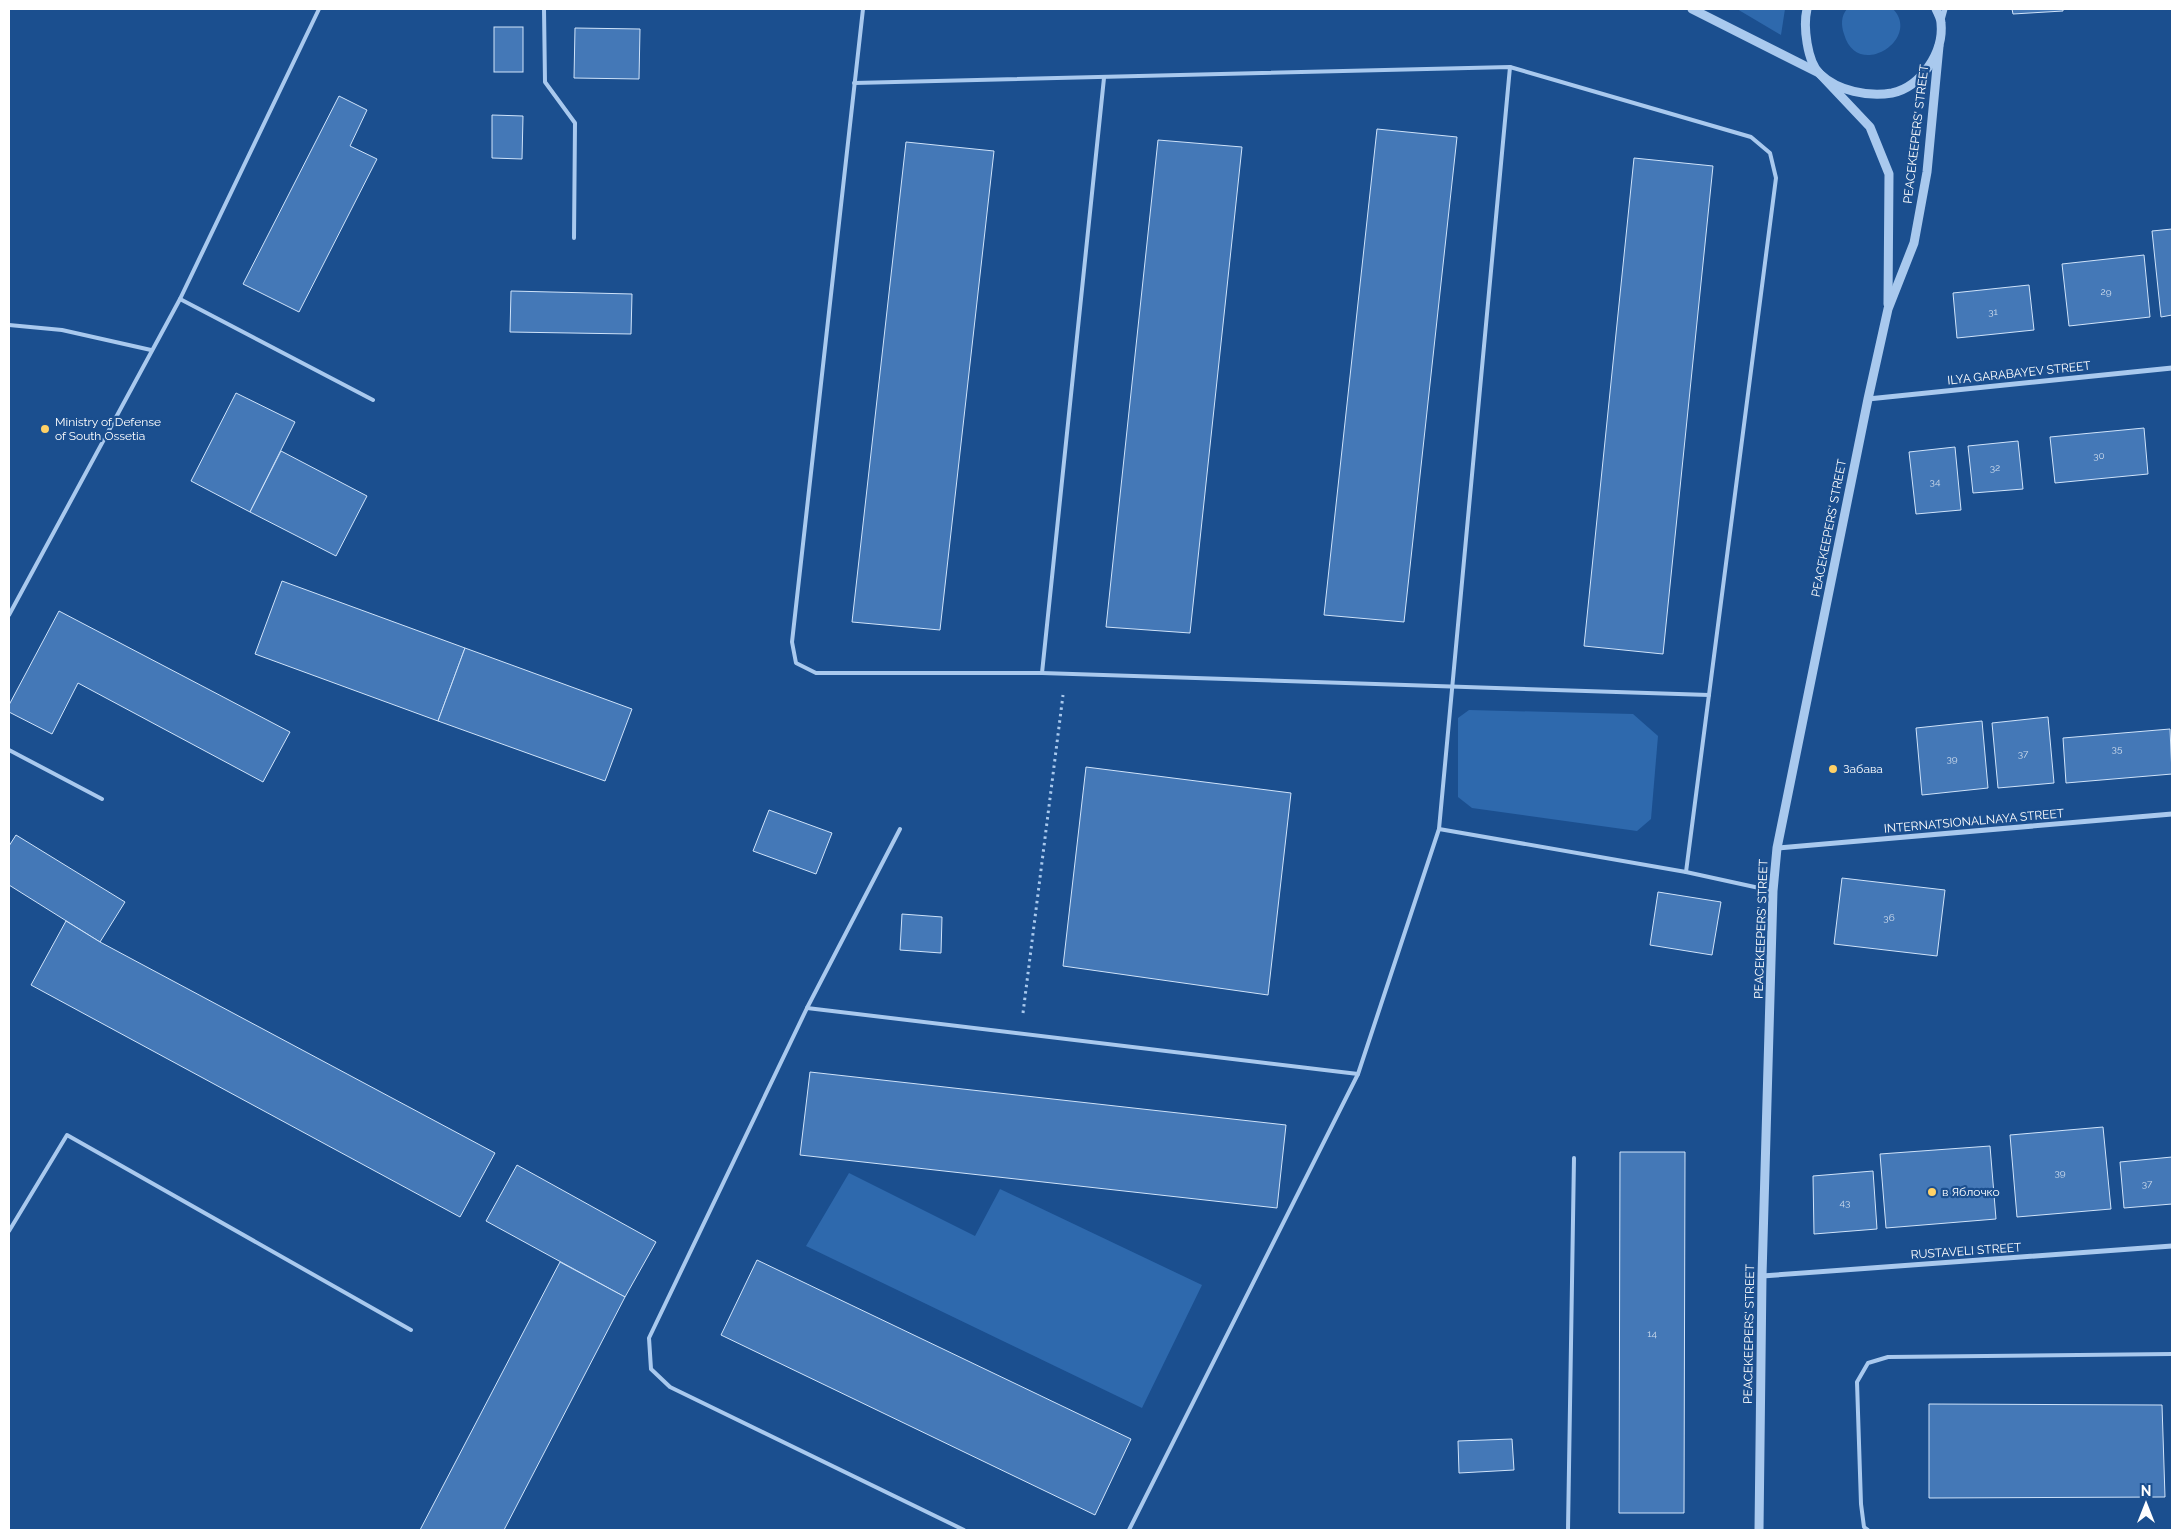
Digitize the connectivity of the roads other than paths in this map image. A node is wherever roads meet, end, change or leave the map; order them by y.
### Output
1 (319, 9) edge
2 (544, 9) edge
3 (863, 9) edge
4 (1692, 9) edge
5 (1807, 9) edge
6 (1936, 9) edge
7 (1945, 9) edge
8 (1941, 22) junction
9 (1939, 46) junction
10 (1510, 67) junction
11 (1819, 74) junction
12 (1104, 78) junction
13 (854, 83) junction
14 (574, 238) dead end
15 (180, 299) junction
16 (1888, 309) junction
17 (9, 325) edge
18 (151, 350) junction
19 (2172, 368) edge
20 (1868, 399) junction
21 (373, 400) dead end
22 (9, 615) edge
23 (1042, 673) junction
24 (1452, 688) junction
25 (1709, 695) junction
26 (9, 750) edge
27 (102, 799) dead end
28 (2172, 814) edge
29 (900, 829) dead end
30 (1439, 829) junction
31 (1777, 848) junction
32 (1686, 872) junction
33 (1773, 891) junction
34 (807, 1008) junction
35 (1358, 1074) junction
36 (1574, 1158) dead end
37 (9, 1231) edge
38 (2172, 1246) edge
39 (1762, 1276) junction
40 (411, 1330) dead end
41 (2172, 1354) edge
42 (964, 1530) edge
43 (1128, 1530) edge
44 (1568, 1530) edge
45 (1759, 1530) edge
46 (1868, 1530) edge

1 - 15 lane
2 - 14 lane
3 - 13 lane
4 - 11 street
5 - 11 street
6 - 8 street
7 - 8 street
8 - 9 street, PEACEKEEPERS' STREET
9 - 11 street
9 - 16 street, PEACEKEEPERS' STREET
10 - 12 lane
10 - 24 lane
10 - 25 lane
11 - 16 street, PEACEKEEPERS' STREET
12 - 13 lane
12 - 23 lane
13 - 23 lane
15 - 18 lane
15 - 21 lane
16 - 20 street, PEACEKEEPERS' STREET
17 - 18 lane
18 - 22 lane
19 - 20 street, ILYA GARABAYEV STREET
20 - 31 street, PEACEKEEPERS' STREET
23 - 24 lane
24 - 25 lane
24 - 30 lane
25 - 32 lane
26 - 27 lane
28 - 31 street, INTERNATSIONALNAYA STREET
29 - 34 lane
30 - 32 lane
30 - 35 lane
31 - 33 street, PEACEKEEPERS' STREET
32 - 33 lane
33 - 39 street, PEACEKEEPERS' STREET
34 - 35 lane
34 - 42 lane
35 - 43 lane
36 - 44 lane
37 - 40 lane
38 - 39 street, RUSTAVELI STREET
39 - 45 street, PEACEKEEPERS' STREET
41 - 46 lane

